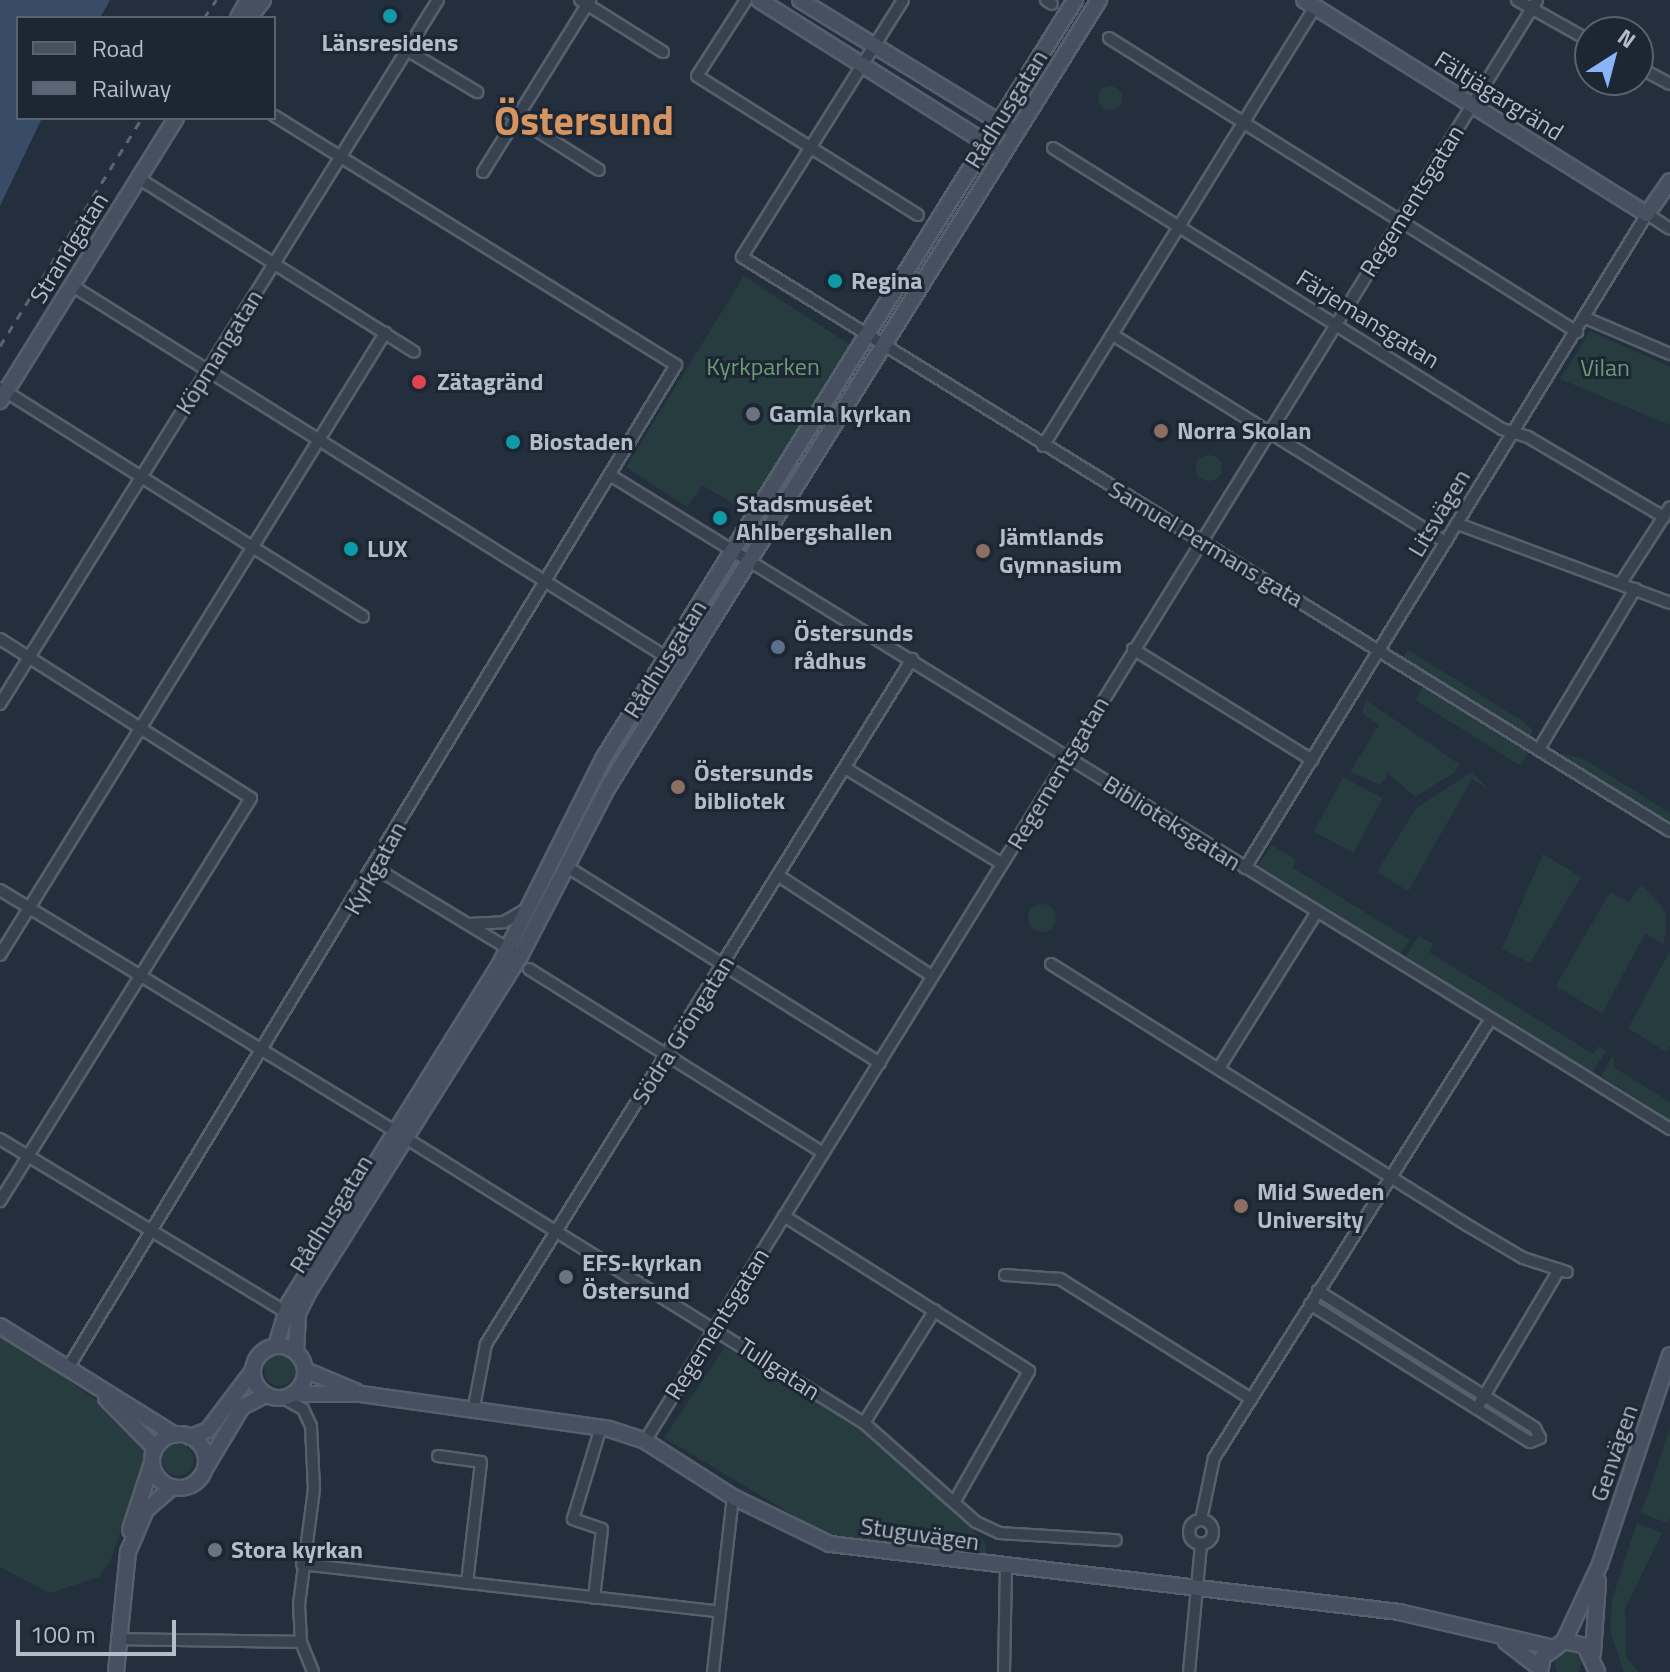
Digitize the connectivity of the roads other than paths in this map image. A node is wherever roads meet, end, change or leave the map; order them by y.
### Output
1 (263, 0) edge
2 (438, 0) edge
3 (746, 0) edge
4 (759, 0) edge
5 (800, 0) edge
6 (903, 0) edge
7 (1075, 0) edge
8 (1099, 0) edge
9 (1517, 0) edge
10 (586, 2) edge
11 (1310, 4) edge
12 (1534, 4) edge
13 (251, 16) edge
14 (1574, 30) edge
15 (1109, 38) dead end
16 (875, 46) junction
17 (407, 50) junction
18 (663, 52) dead end
19 (863, 65) junction
20 (477, 92) dead end
21 (1473, 106) junction
22 (504, 110) dead end
23 (276, 117) edge
24 (517, 118) junction
25 (175, 120) edge
26 (999, 123) junction
27 (1246, 125) junction
28 (1018, 134) junction
29 (986, 143) junction
30 (811, 148) junction
31 (1053, 148) dead end
32 (1004, 154) junction
33 (341, 157) junction
34 (599, 170) dead end
35 (483, 172) dead end
36 (138, 178) junction
37 (1670, 181) edge
38 (1647, 214) junction
39 (918, 215) dead end
40 (1398, 220) junction
41 (1182, 228) junction
42 (1670, 229) edge
43 (274, 263) junction
44 (71, 285) junction
45 (1586, 318) junction
46 (1335, 324) junction
47 (1577, 332) junction
48 (385, 333) junction
49 (1113, 335) junction
50 (870, 336) junction
51 (884, 345) junction
52 (414, 352) dead end
53 (1670, 354) edge
54 (207, 370) junction
55 (2, 393) edge
56 (1271, 433) junction
57 (1515, 433) junction
58 (317, 439) junction
59 (1043, 446) junction
60 (610, 475) junction
61 (140, 479) junction
62 (1670, 507) edge
63 (1664, 517) junction
64 (1458, 524) junction
65 (1203, 541) junction
66 (1446, 542) junction
67 (252, 546) junction
68 (734, 553) junction
69 (751, 563) junction
70 (545, 581) junction
71 (1621, 583) junction
72 (1635, 589) junction
73 (1670, 603) edge
74 (363, 617) dead end
75 (0, 639) edge
76 (1133, 649) junction
77 (1381, 652) junction
78 (29, 657) junction
79 (666, 657) junction
80 (912, 659) junction
81 (0, 704) edge
82 (140, 727) junction
83 (1539, 749) junction
84 (1068, 758) junction
85 (1312, 760) junction
86 (845, 768) junction
87 (1670, 831) edge
88 (1002, 864) junction
89 (569, 868) junction
90 (1245, 868) junction
91 (377, 869) junction
92 (779, 876) junction
93 (0, 890) edge
94 (30, 907) junction
95 (530, 907) junction
96 (1317, 912) junction
97 (469, 924) junction
98 (507, 948) junction
99 (0, 955) edge
100 (525, 962) junction
101 (724, 964) junction
102 (1051, 964) dead end
103 (141, 974) junction
104 (932, 976) junction
105 (1490, 1020) junction
106 (266, 1050) junction
107 (667, 1054) junction
108 (880, 1063) junction
109 (1219, 1068) junction
110 (1670, 1132) edge
111 (398, 1134) junction
112 (0, 1139) edge
113 (823, 1153) junction
114 (27, 1155) junction
115 (1389, 1177) junction
116 (0, 1201) edge
117 (784, 1216) junction
118 (154, 1231) junction
119 (557, 1231) junction
120 (1005, 1275) dead end
121 (1318, 1291) junction
122 (1310, 1304) junction
123 (935, 1310) junction
124 (286, 1312) junction
125 (1373, 1325) junction
126 (0, 1326) edge
127 (715, 1329) junction
128 (1364, 1338) junction
129 (276, 1346) junction
130 (296, 1352) junction
131 (1670, 1355) edge
132 (68, 1368) junction
133 (305, 1370) junction
134 (252, 1372) junction
135 (361, 1394) junction
136 (266, 1395) junction
137 (288, 1396) junction
138 (1485, 1396) junction
139 (1251, 1399) junction
140 (474, 1407) junction
141 (1477, 1408) junction
142 (864, 1423) junction
143 (601, 1427) junction
144 (182, 1436) junction
145 (645, 1441) junction
146 (154, 1455) junction
147 (438, 1456) dead end
148 (204, 1470) junction
149 (172, 1487) junction
150 (733, 1497) junction
151 (956, 1499) junction
152 (1201, 1520) junction
153 (1116, 1540) dead end
154 (1201, 1544) junction
155 (128, 1552) junction
156 (302, 1564) junction
157 (1600, 1564) junction
158 (1006, 1568) junction
159 (467, 1583) junction
160 (1197, 1587) junction
161 (594, 1598) junction
162 (717, 1611) junction
163 (1500, 1637) junction
164 (117, 1639) junction
165 (301, 1642) junction
166 (1557, 1644) junction
167 (1593, 1653) junction
168 (1540, 1670) edge
169 (116, 1672) edge
170 (313, 1672) edge
171 (713, 1672) edge
172 (1004, 1672) edge
173 (1189, 1672) edge
174 (1597, 1672) edge

1 - 13 main road
2 - 17 street, Köpmangatan
3 - 30 street
4 - 19 main road
5 - 16 main road
6 - 16 street
7 - 26 main road, Rådhusgatan
8 - 28 main road, Rådhusgatan
9 - 12 street
10 - 18 street
10 - 24 street
11 - 21 main road, Fältjägargränd
11 - 27 street
12 - 14 street
12 - 21 street, Regementsgatan
15 - 27 street
16 - 19 street
16 - 26 main road
17 - 20 street
17 - 33 street, Köpmangatan
19 - 29 main road
19 - 30 street
21 - 38 main road, Fältjägargränd
21 - 40 street, Regementsgatan
22 - 24 street
23 - 33 street
24 - 34 street
24 - 35 street
25 - 36 main road, Strandgatan
26 - 28 main road
26 - 29 main road, Rådhusgatan
27 - 40 street
27 - 41 street
28 - 32 main road, Rådhusgatan
29 - 32 main road
29 - 50 main road, Rådhusgatan
30 - 39 street
30 - 50 street, Samuel Permans gata
31 - 41 street, Färjemansgatan
32 - 51 main road, Rådhusgatan
33 - 43 street, Köpmangatan
33 - 60 street, Kyrkgatan
36 - 43 street
36 - 44 main road, Strandgatan
37 - 38 main road, Litsvägen
38 - 42 street, Fältjägargränd
38 - 45 street, Litsvägen
40 - 46 street, Regementsgatan
40 - 47 street
41 - 46 street, Färjemansgatan
41 - 49 street
43 - 48 street
43 - 54 street, Köpmangatan
44 - 54 street
44 - 55 main road, Strandgatan
45 - 47 street, Litsvägen
45 - 53 street
46 - 56 street, Regementsgatan
46 - 57 street, Färjemansgatan
47 - 57 street, Litsvägen
48 - 52 street
48 - 58 street
49 - 56 street
49 - 59 street
50 - 51 street, Samuel Permans gata
50 - 68 main road, Rådhusgatan
51 - 59 street, Samuel Permans gata
51 - 69 main road, Rådhusgatan
54 - 58 street
54 - 61 street, Köpmangatan
55 - 61 street
56 - 65 street, Regementsgatan
56 - 66 street
57 - 63 street, Färjemansgatan
57 - 64 street, Litsvägen
58 - 67 street
58 - 70 street
59 - 65 street, Samuel Permans gata
60 - 68 street, Biblioteksgatan
60 - 70 street, Kyrkgatan
61 - 67 street
61 - 78 street, Köpmangatan
62 - 63 street
63 - 71 street
64 - 66 street, Litsvägen
64 - 71 street
65 - 76 street, Regementsgatan
65 - 77 street, Samuel Permans gata
66 - 77 street, Litsvägen
67 - 74 street
67 - 82 street
68 - 69 street, Biblioteksgatan
68 - 79 main road, Rådhusgatan
69 - 80 street, Biblioteksgatan
69 - 89 main road, Rådhusgatan
70 - 79 street
70 - 91 street, Kyrkgatan
71 - 72 street
72 - 73 street
72 - 83 street
75 - 78 street
76 - 84 street, Regementsgatan
76 - 85 street
77 - 83 street, Samuel Permans gata
77 - 85 street, Litsvägen
78 - 81 street, Köpmangatan
78 - 82 street
79 - 95 main road, Rådhusgatan
80 - 84 street, Biblioteksgatan
80 - 86 street, Södra Gröngatan
82 - 94 street
82 - 103 street
83 - 87 street, Samuel Permans gata
84 - 88 street, Regementsgatan
84 - 90 street, Biblioteksgatan
85 - 90 street, Litsvägen
86 - 88 street
86 - 92 street, Södra Gröngatan
88 - 104 street, Regementsgatan
89 - 100 main road, Rådhusgatan
89 - 101 street
90 - 96 street, Biblioteksgatan
91 - 97 street
91 - 106 street, Kyrkgatan
92 - 101 street, Södra Gröngatan
92 - 104 street
93 - 94 street, Tullgatan
94 - 99 street
94 - 103 street, Tullgatan
95 - 97 street
95 - 98 main road, Rådhusgatan
96 - 105 street, Biblioteksgatan
96 - 109 street
97 - 98 street
98 - 100 street
98 - 111 main road, Rådhusgatan
100 - 107 street
100 - 111 main road, Rådhusgatan
101 - 107 street, Södra Gröngatan
101 - 108 street
102 - 109 street
103 - 106 street, Tullgatan
103 - 114 street
104 - 108 street, Regementsgatan
105 - 110 street, Biblioteksgatan
105 - 115 street
106 - 111 street, Tullgatan
106 - 118 street, Kyrkgatan
107 - 113 street
107 - 119 street, Södra Gröngatan
108 - 113 street, Regementsgatan
109 - 115 street
111 - 119 street, Tullgatan
111 - 124 main road, Rådhusgatan
111 - 130 main road, Rådhusgatan
112 - 114 street
113 - 117 street, Regementsgatan
114 - 116 street
114 - 118 street
115 - 121 street
115 - 138 street
117 - 123 street
117 - 127 street, Regementsgatan
118 - 124 street
118 - 132 street, Kyrkgatan
119 - 127 street, Tullgatan
119 - 140 street, Södra Gröngatan
120 - 139 street
121 - 122 street
121 - 125 street
122 - 128 street
122 - 139 street
123 - 142 street
123 - 151 street
124 - 129 main road, Rådhusgatan
125 - 128 street
125 - 138 street
126 - 132 main road
127 - 142 street, Tullgatan
127 - 145 street, Regementsgatan
128 - 141 street
129 - 130 main road
129 - 134 main road
130 - 133 main road
131 - 157 main road, Genvägen
132 - 144 main road
132 - 146 main road
133 - 135 main road, Stuguvägen
133 - 137 main road
134 - 136 main road
134 - 144 main road
135 - 137 main road, Stuguvägen
135 - 140 main road, Stuguvägen
136 - 137 main road
136 - 148 main road
137 - 156 street
138 - 141 street
138 - 141 street
139 - 152 street
140 - 143 main road, Stuguvägen
142 - 151 street, Tullgatan
143 - 145 main road, Stuguvägen
143 - 161 street
144 - 146 main road
144 - 148 main road
145 - 150 main road, Stuguvägen
146 - 149 main road
146 - 155 main road
147 - 159 street
148 - 149 main road
149 - 155 main road
150 - 158 main road, Stuguvägen
150 - 162 street
151 - 153 street, Tullgatan
152 - 154 street
152 - 154 street
154 - 160 street
155 - 164 main road
156 - 159 street
156 - 165 street
157 - 166 main road, Genvägen
157 - 167 main road, Genvägen
158 - 160 main road, Stuguvägen
158 - 172 street
159 - 161 street
160 - 163 main road, Stuguvägen
160 - 173 street
161 - 162 street
162 - 171 street
163 - 166 main road, Stuguvägen
163 - 168 main road, Stuguvägen
164 - 165 street
164 - 169 main road
165 - 170 street
166 - 167 main road, Stuguvägen
166 - 168 main road, Genvägen
167 - 174 main road, Genvägen

